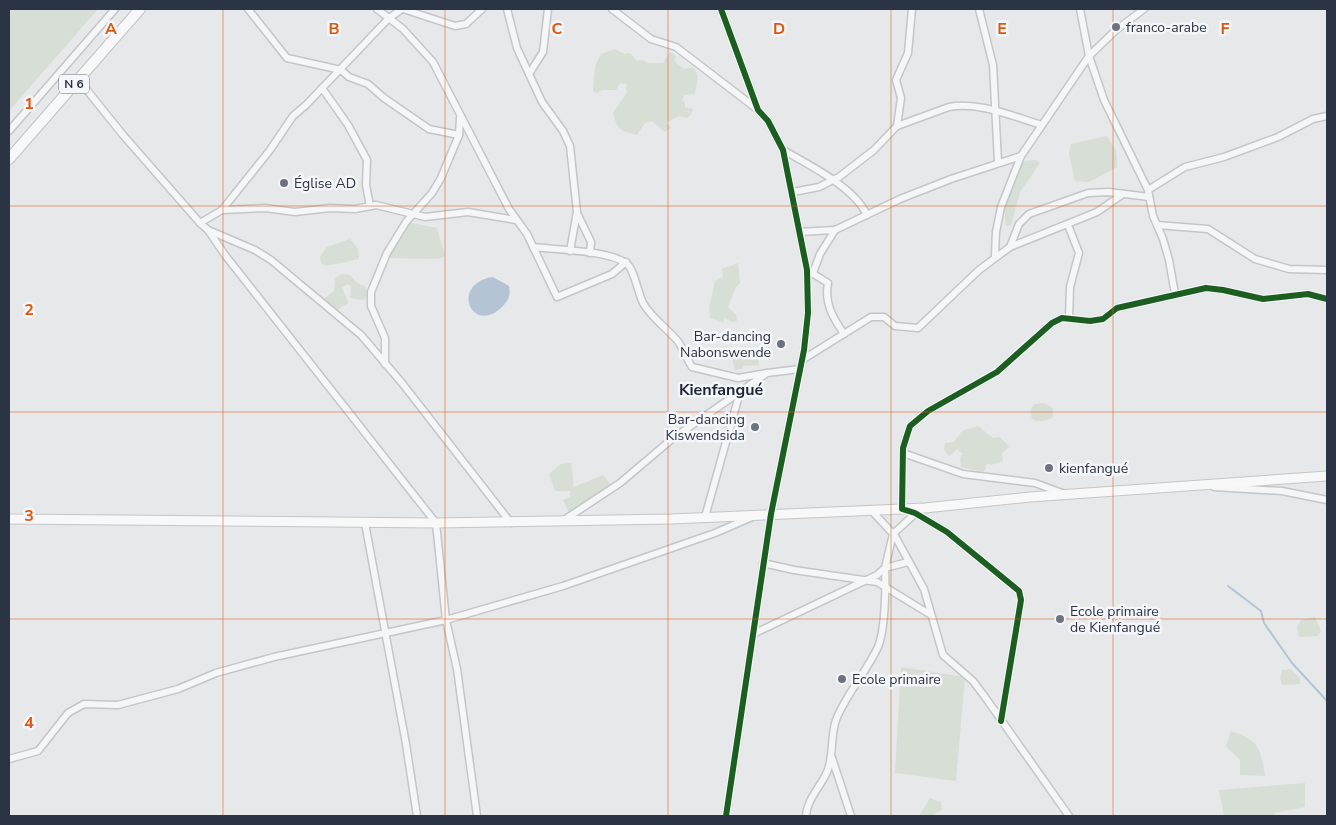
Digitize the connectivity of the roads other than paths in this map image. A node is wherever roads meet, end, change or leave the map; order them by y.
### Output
1 (115, 9) edge
2 (140, 9) edge
3 (248, 9) edge
4 (377, 9) edge
5 (402, 9) edge
6 (482, 9) edge
7 (507, 9) edge
8 (548, 9) edge
9 (612, 9) edge
10 (721, 9) edge
11 (912, 9) edge
12 (979, 9) edge
13 (1080, 9) edge
14 (1144, 9) edge
15 (389, 18) junction
16 (1089, 56) junction
17 (341, 70) junction
18 (529, 74) junction
19 (78, 79) junction
20 (322, 88) junction
21 (758, 110) junction
22 (996, 112) junction
23 (1327, 116) edge
24 (460, 117) junction
25 (1042, 125) junction
26 (897, 126) junction
27 (9, 131) edge
28 (459, 135) junction
29 (783, 150) junction
30 (1020, 156) junction
31 (9, 159) edge
32 (998, 162) junction
33 (832, 180) junction
34 (793, 192) junction
35 (1123, 194) junction
36 (1149, 194) junction
37 (370, 206) junction
38 (222, 210) junction
39 (577, 212) junction
40 (412, 215) junction
41 (867, 215) junction
42 (516, 220) junction
43 (200, 223) junction
44 (1068, 225) junction
45 (1157, 225) junction
46 (208, 230) junction
47 (835, 230) junction
48 (799, 232) junction
49 (533, 247) junction
50 (1010, 247) junction
51 (570, 251) junction
52 (590, 253) junction
53 (995, 256) junction
54 (626, 262) junction
55 (1327, 270) edge
56 (810, 271) junction
57 (1175, 294) junction
58 (1327, 298) edge
59 (1069, 318) junction
60 (844, 334) junction
61 (802, 360) junction
62 (385, 364) junction
63 (800, 369) junction
64 (767, 373) junction
65 (740, 392) junction
66 (903, 452) junction
67 (1327, 476) edge
68 (1203, 486) junction
69 (1065, 494) junction
70 (1327, 500) edge
71 (925, 508) junction
72 (902, 509) junction
73 (872, 511) junction
74 (915, 513) junction
75 (758, 514) junction
76 (771, 514) junction
77 (705, 517) junction
78 (9, 519) edge
79 (558, 522) junction
80 (365, 523) junction
81 (436, 523) junction
82 (511, 523) junction
83 (893, 534) junction
84 (908, 562) junction
85 (764, 563) junction
86 (885, 568) junction
87 (866, 580) junction
88 (886, 586) junction
89 (931, 615) junction
90 (446, 620) junction
91 (387, 634) junction
92 (753, 634) junction
93 (1001, 721) junction
94 (832, 758) junction
95 (9, 759) edge
96 (417, 816) edge
97 (477, 816) edge
98 (726, 816) edge
99 (806, 816) edge
100 (851, 816) edge
101 (1069, 816) edge

1 - 27 street
2 - 19 main road, N 6
3 - 17 street
4 - 15 street
5 - 6 street
5 - 15 street
7 - 18 street
8 - 18 street
9 - 21 street
10 - 21 street
11 - 26 street
12 - 22 street
13 - 16 street
14 - 16 street
15 - 17 street
15 - 24 street
16 - 25 street
16 - 36 street
17 - 20 street
17 - 28 street
18 - 39 street
19 - 31 main road, N 6
19 - 43 street
20 - 37 street
20 - 38 street
21 - 29 street
22 - 25 street
22 - 26 street
22 - 32 street
23 - 36 street
24 - 28 street
24 - 42 street
25 - 30 street
26 - 33 street
28 - 40 street
29 - 33 street
29 - 34 street
30 - 32 street
30 - 53 street
32 - 41 street
33 - 34 street
33 - 41 street
34 - 48 street
35 - 36 street
35 - 44 street
35 - 50 street
36 - 45 street
37 - 38 street
37 - 40 street
38 - 43 street
39 - 51 street
39 - 52 street
40 - 42 street
40 - 62 street
41 - 47 street
42 - 49 street
43 - 46 street
44 - 50 street
44 - 59 street
45 - 55 street
45 - 57 street
46 - 62 street
46 - 81 street
47 - 48 street
47 - 56 street
48 - 56 street
49 - 51 street
49 - 54 street
50 - 53 street
51 - 52 street
52 - 54 street
53 - 60 street
54 - 64 street
56 - 60 street
56 - 61 street
57 - 58 street
57 - 59 street
59 - 66 street
60 - 61 street
61 - 63 street
62 - 82 street
63 - 64 street
63 - 76 street
64 - 65 street
65 - 77 street
65 - 79 street
66 - 69 street
66 - 72 street
67 - 68 main road
68 - 69 main road
68 - 70 street
69 - 71 main road
71 - 72 main road
71 - 74 street
72 - 73 main road
72 - 74 street
73 - 76 main road
73 - 83 street
74 - 83 street
74 - 93 street
75 - 76 main road
75 - 77 main road
75 - 90 street
76 - 85 street
77 - 79 main road
78 - 80 main road
79 - 82 main road
80 - 81 main road
80 - 91 street
81 - 82 main road
81 - 90 street
83 - 84 street
83 - 86 street
84 - 86 street
84 - 89 street
85 - 87 street
85 - 92 street
86 - 87 street
86 - 88 street
87 - 88 street
87 - 92 street
88 - 89 street
88 - 94 street
89 - 93 street
90 - 91 street
90 - 97 street
91 - 95 street
91 - 96 street
92 - 98 street
93 - 101 street
94 - 99 street
94 - 100 street

